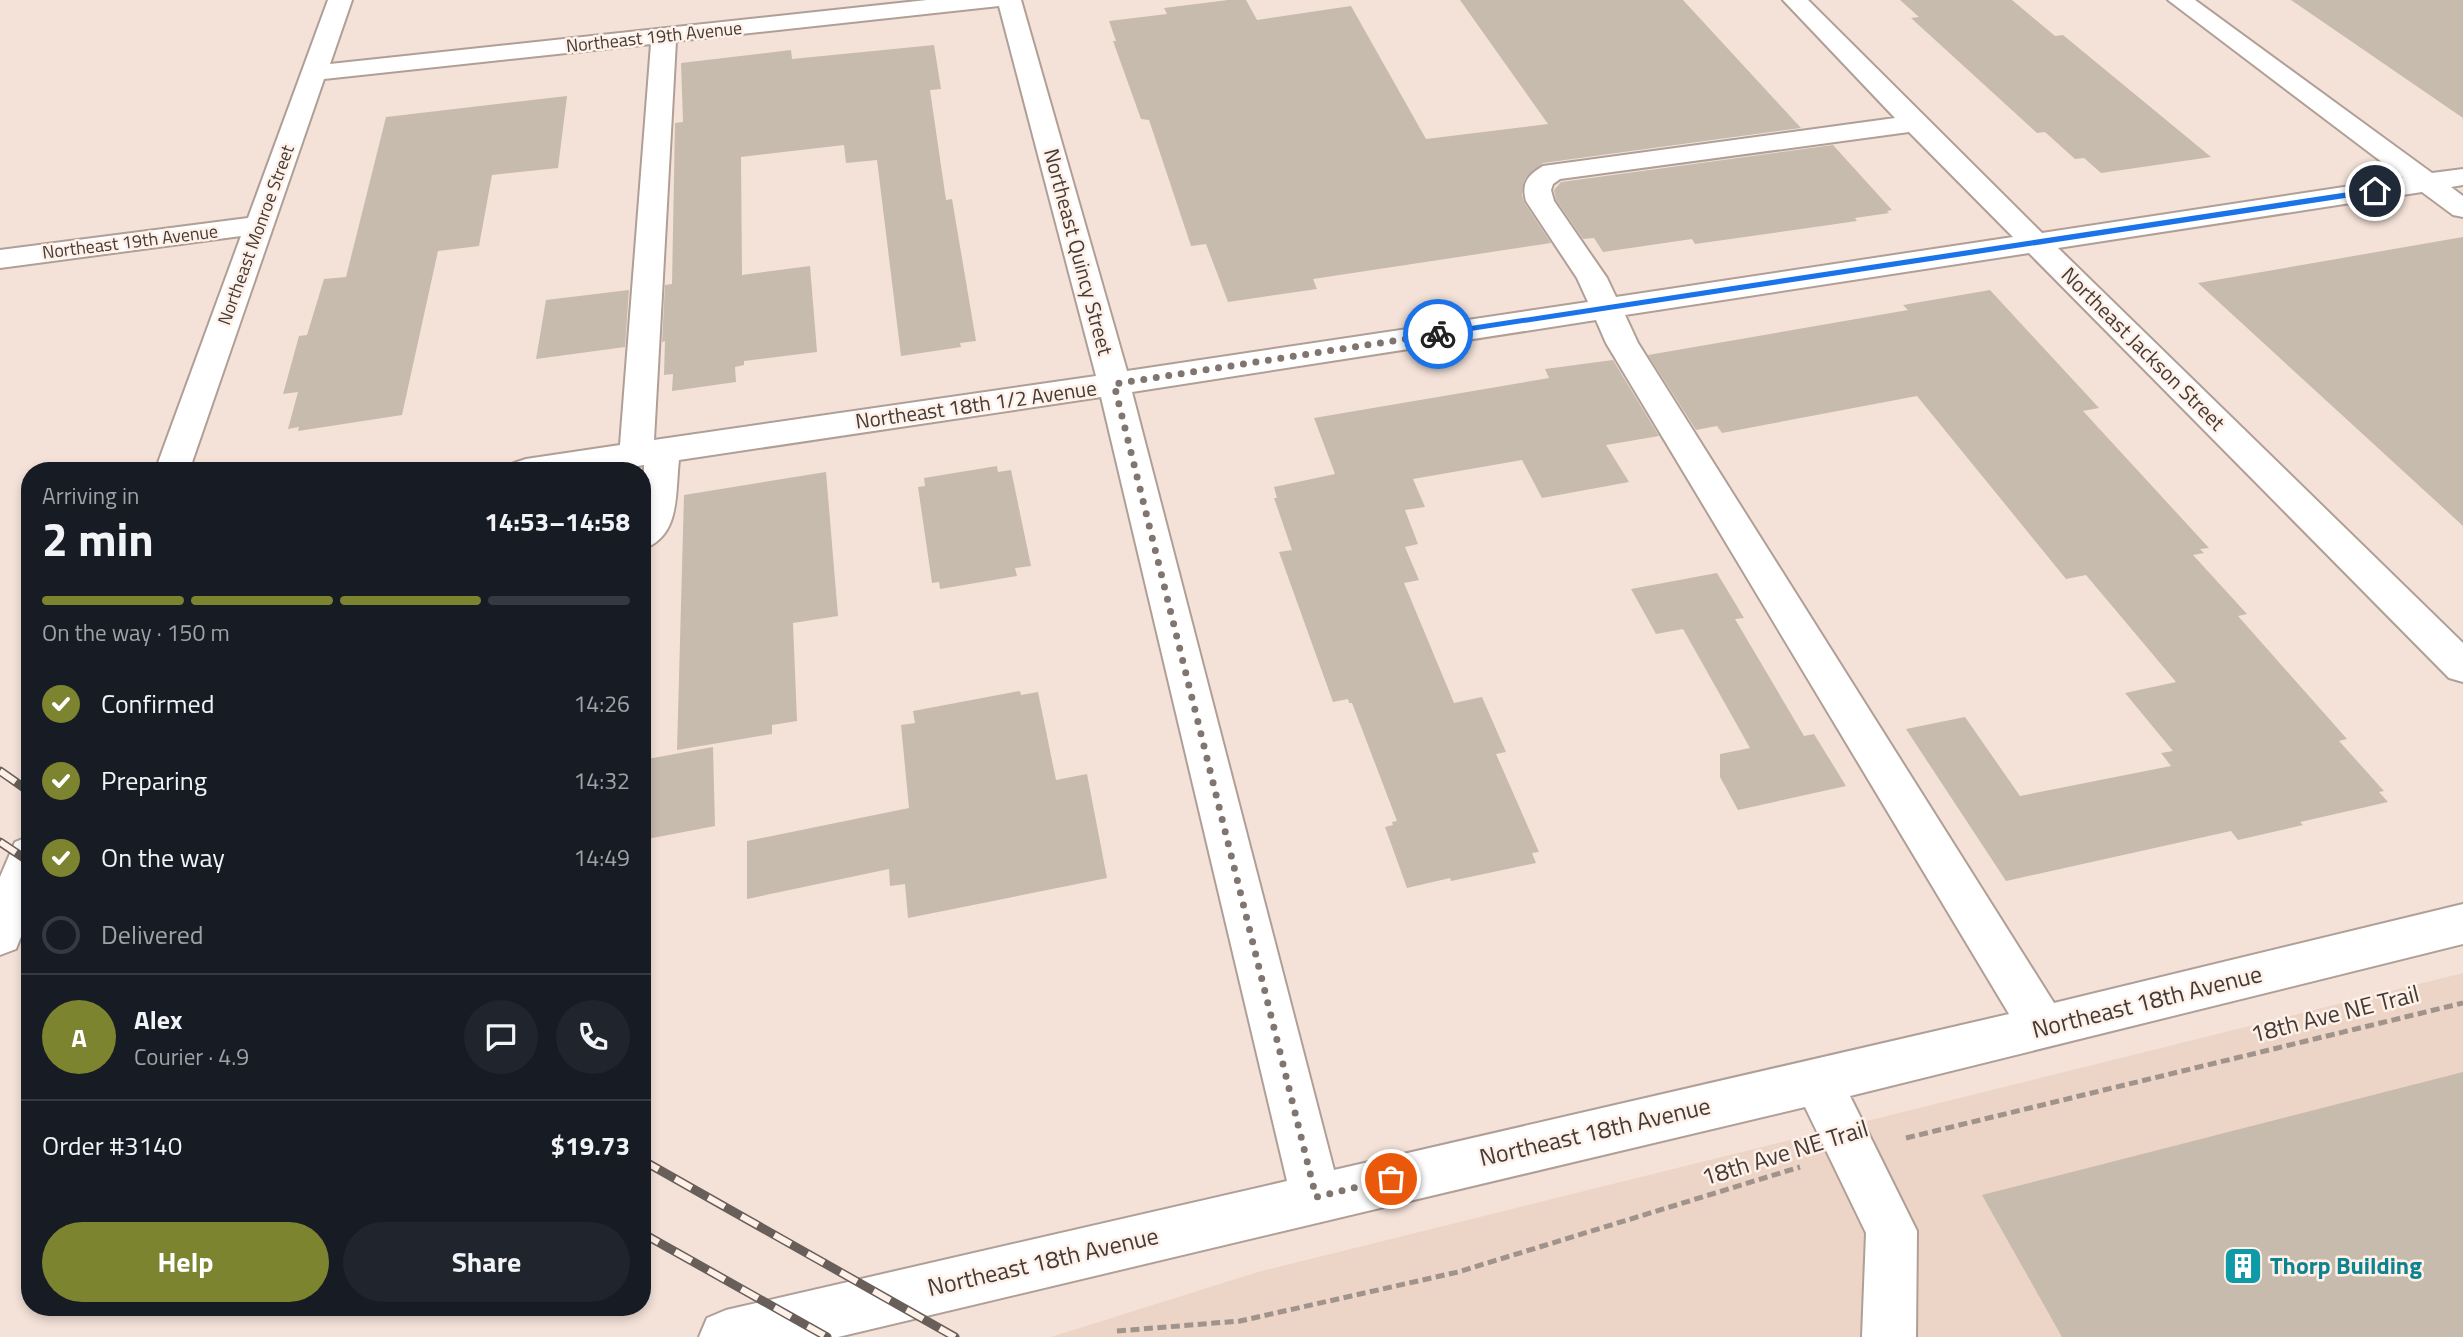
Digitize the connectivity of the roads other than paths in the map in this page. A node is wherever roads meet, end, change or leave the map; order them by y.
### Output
1 (340, 0) edge
2 (994, 0) edge
3 (1009, 0) edge
4 (1795, 0) edge
5 (2180, 0) edge
6 (664, 36) junction
7 (314, 73) junction
8 (1915, 123) junction
9 (2463, 177) edge
10 (2427, 183) junction
11 (2463, 209) edge
12 (260, 225) junction
13 (2036, 242) junction
14 (0, 259) edge
15 (1603, 308) junction
16 (1114, 384) junction
17 (649, 453) junction
18 (175, 462) edge
19 (588, 462) edge
20 (650, 462) edge
21 (651, 482) edge
22 (651, 528) edge
23 (2463, 667) edge
24 (21, 879) edge
25 (2463, 924) edge
26 (0, 935) edge
27 (2043, 1028) junction
28 (1816, 1081) junction
29 (1316, 1197) junction
30 (726, 1337) edge
31 (1889, 1337) edge

1 - 7 street, Northeast Monroe Street
2 - 6 street, Northeast 19th Avenue
3 - 16 street, Northeast Quincy Street
4 - 8 street, Northeast Jackson Street
5 - 10 street
6 - 7 street, Northeast 19th Avenue
6 - 17 street
7 - 12 street, Northeast Monroe Street
8 - 13 street, Northeast Jackson Street
8 - 15 street
9 - 10 street, Northeast 18th 1/2 Avenue
10 - 11 street
10 - 13 street, Northeast 18th 1/2 Avenue
12 - 14 street, Northeast 19th Avenue
12 - 18 street, Northeast Monroe Street
13 - 15 street, Northeast 18th 1/2 Avenue
13 - 23 street, Northeast Jackson Street
15 - 16 street, Northeast 18th 1/2 Avenue
15 - 27 street
16 - 17 street, Northeast 18th 1/2 Avenue
16 - 29 street, Northeast Quincy Street
17 - 19 street, Northeast 18th 1/2 Avenue
17 - 20 street
21 - 22 street
24 - 26 street
25 - 27 street, Northeast 18th Avenue
27 - 28 street, Northeast 18th Avenue
28 - 29 street, Northeast 18th Avenue
28 - 31 street
29 - 30 street, Northeast 18th Avenue

